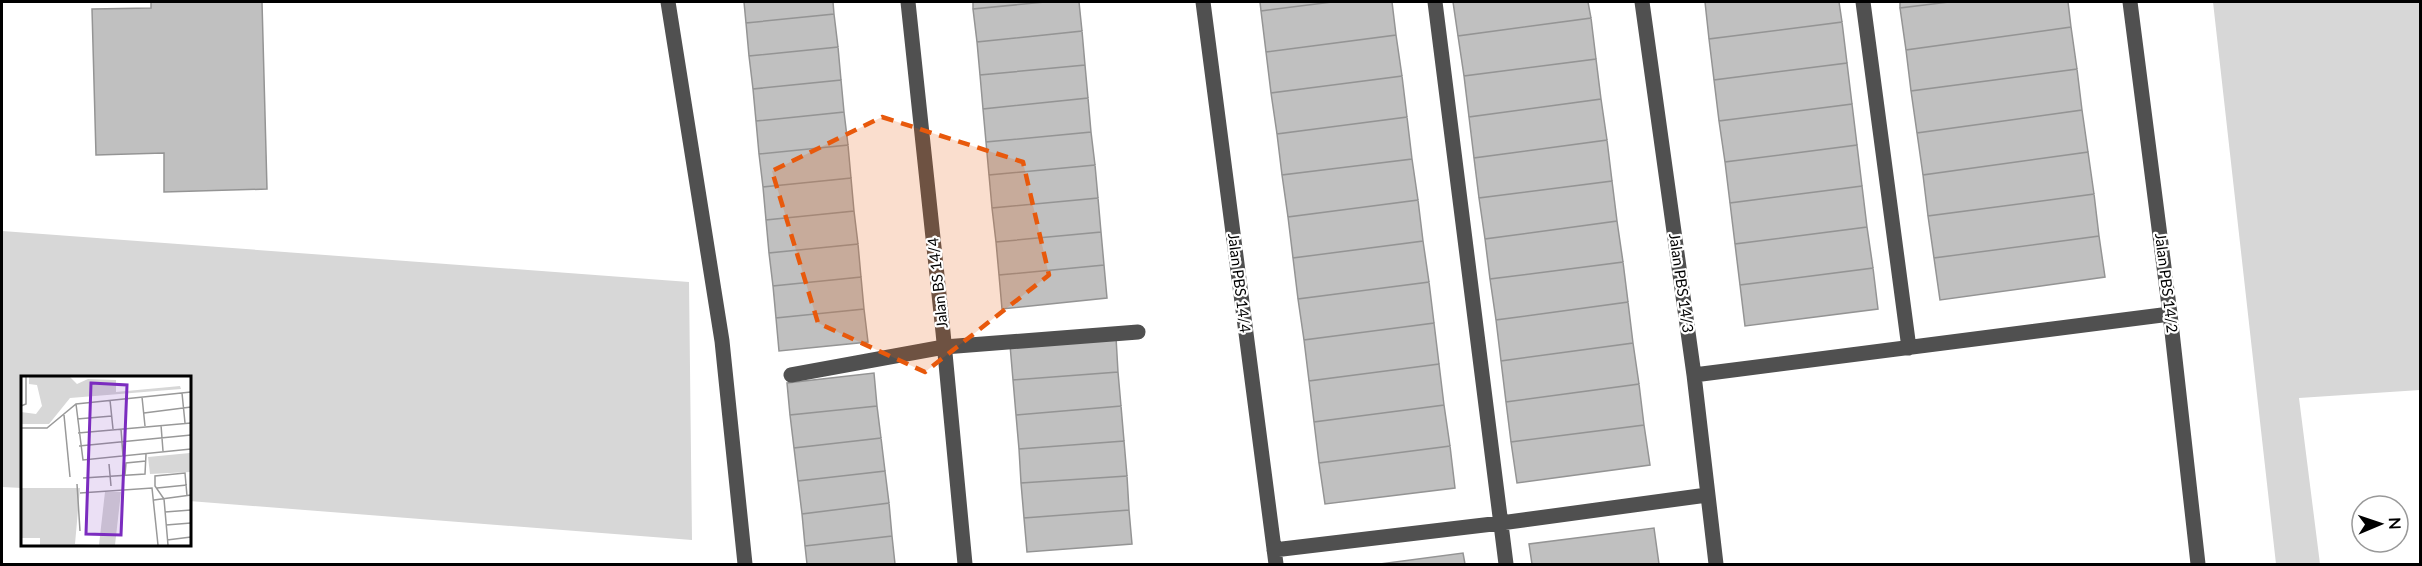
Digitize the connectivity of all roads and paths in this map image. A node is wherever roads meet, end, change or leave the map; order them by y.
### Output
1 (668, 2) edge
2 (908, 2) edge
3 (1203, 2) edge
4 (1435, 2) edge
5 (1642, 2) edge
6 (1863, 2) edge
7 (2130, 2) edge
8 (2170, 314) junction
9 (1138, 332) dead end
10 (944, 348) junction
11 (1909, 348) junction
12 (791, 375) dead end
13 (1694, 375) junction
14 (1707, 495) junction
15 (1501, 523) junction
16 (1275, 557) edge
17 (745, 564) edge
18 (965, 564) edge
19 (1506, 564) edge
20 (1716, 564) edge
21 (2198, 564) edge

1 - 17 street
2 - 10 street, Jalan BS 14/4
3 - 16 street, Jalan PBS 14/4
4 - 15 street
5 - 13 street, Jalan PBS 14/3
6 - 11 street
7 - 8 street, Jalan PBS 14/2
8 - 11 street
8 - 21 street, Jalan PBS 14/2
9 - 10 street
10 - 12 street
10 - 18 street, Jalan BS 14/4
11 - 13 street
13 - 14 street, Jalan PBS 14/3
14 - 15 street
14 - 20 street, Jalan PBS 14/3
15 - 16 street
15 - 19 street

